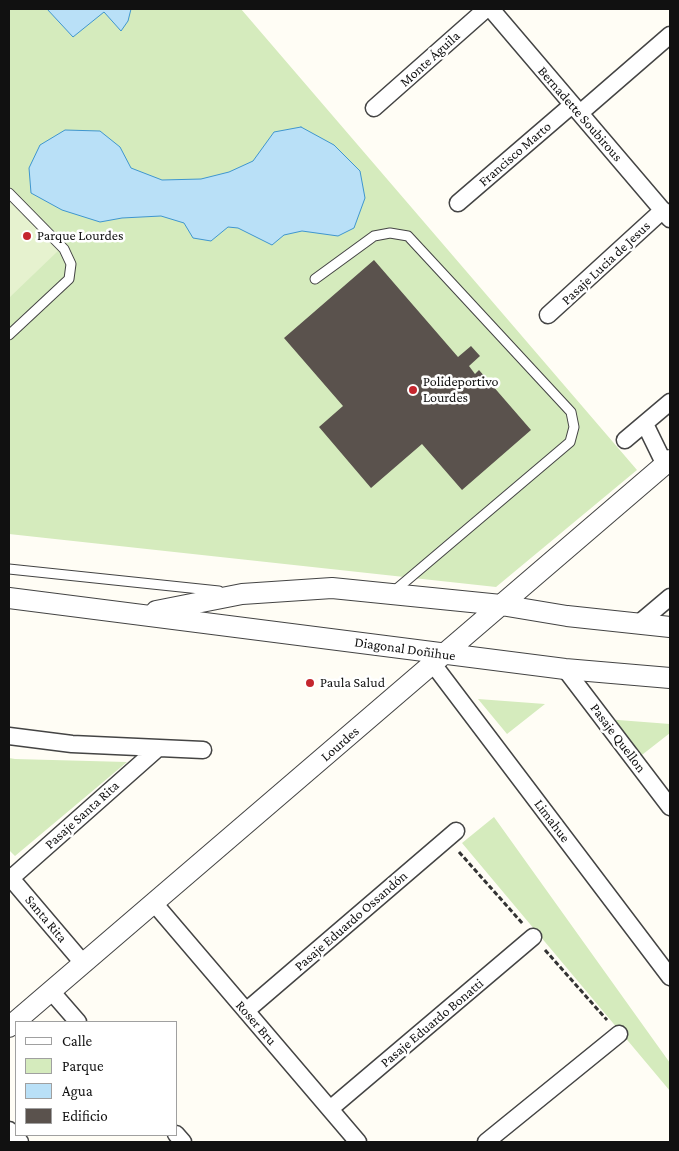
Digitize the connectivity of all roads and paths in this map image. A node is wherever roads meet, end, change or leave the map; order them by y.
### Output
1 (486, 9) edge
2 (491, 9) edge
3 (670, 34) edge
4 (374, 108) dead end
5 (576, 109) junction
6 (9, 193) edge
7 (458, 203) dead end
8 (666, 215) edge
9 (315, 279) dead end
10 (548, 315) dead end
11 (9, 336) edge
12 (670, 402) edge
13 (645, 424) junction
14 (625, 440) dead end
15 (668, 462) edge
16 (9, 570) edge
17 (242, 594) junction
18 (391, 594) junction
19 (670, 597) edge
20 (9, 598) edge
21 (502, 605) junction
22 (140, 614) junction
23 (638, 624) junction
24 (670, 627) edge
25 (439, 659) junction
26 (565, 669) junction
27 (670, 678) edge
28 (9, 736) edge
29 (156, 750) junction
30 (203, 750) dead end
31 (670, 807) edge
32 (456, 831) dead end
33 (10, 878) edge
34 (154, 903) junction
35 (534, 937) dead end
36 (83, 963) junction
37 (670, 977) edge
38 (51, 991) junction
39 (246, 1011) junction
40 (77, 1021) edge
41 (9, 1026) edge
42 (619, 1034) dead end
43 (330, 1109) junction
44 (9, 1130) edge
45 (20, 1142) edge
46 (358, 1142) edge
47 (486, 1142) edge

1 - 4 street, Monte Águila
2 - 5 street, Bernadette Soubirous
3 - 5 street, Francisco Marto
5 - 7 street, Francisco Marto
5 - 8 street, Bernadette Soubirous
6 - 11 lane
8 - 10 street, Pasaje Lucia de Jesus
9 - 18 lane
12 - 13 street
13 - 14 street
13 - 15 street
15 - 21 street, Lourdes
16 - 17 lane, Diagonal Doñihue
17 - 18 street, Diagonal Doñihue
17 - 22 street, Diagonal Doñihue
18 - 21 street, Diagonal Doñihue
19 - 23 street
20 - 22 street, Diagonal Doñihue
21 - 23 street, Diagonal Doñihue
21 - 25 street, Lourdes
22 - 25 street, Diagonal Doñihue
23 - 24 street, Diagonal Doñihue
25 - 26 street, Diagonal Doñihue
25 - 34 street, Lourdes
25 - 37 street, Limahue
26 - 27 street, Diagonal Doñihue
26 - 31 street, Pasaje Quellon
28 - 29 street
29 - 30 street
29 - 33 street, Pasaje Santa Rita
32 - 39 street, Pasaje Eduardo Ossandón
33 - 36 street, Santa Rita
34 - 36 street, Lourdes
34 - 39 street, Roser Bru
35 - 43 street, Pasaje Eduardo Bonatti
36 - 38 street, Lourdes
38 - 40 street
38 - 41 street, Lourdes
39 - 43 street, Roser Bru
42 - 47 street
43 - 46 street, Roser Bru
44 - 45 street

